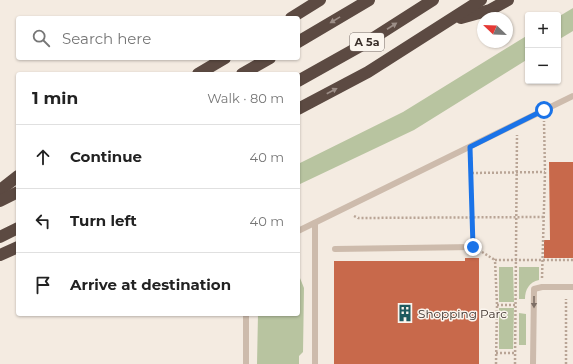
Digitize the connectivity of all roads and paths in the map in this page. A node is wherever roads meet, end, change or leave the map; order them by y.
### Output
1 (320, 0) edge
2 (369, 0) edge
3 (432, 0) edge
4 (481, 0) edge
5 (508, 0) edge
6 (294, 16) edge
7 (450, 21) junction
8 (300, 41) edge
9 (222, 60) edge
10 (266, 60) edge
11 (201, 72) edge
12 (246, 72) edge
13 (300, 80) edge
14 (573, 96) edge
15 (300, 108) edge
16 (544, 110) junction
17 (517, 124) junction
18 (470, 147) junction
19 (516, 172) junction
20 (545, 172) junction
21 (472, 174) junction
22 (16, 178) edge
23 (0, 190) edge
24 (16, 193) edge
25 (0, 201) edge
26 (343, 210) junction
27 (472, 217) junction
28 (516, 217) junction
29 (544, 217) junction
30 (315, 223) junction
31 (16, 229) edge
32 (300, 230) edge
33 (0, 236) edge
34 (473, 247) junction
35 (16, 248) edge
36 (335, 249) dead end
37 (0, 255) edge
38 (495, 260) junction
39 (516, 260) junction
40 (542, 260) junction
41 (573, 260) edge
42 (542, 286) junction
43 (573, 287) edge
44 (566, 299) dead end
45 (497, 305) junction
46 (516, 305) junction
47 (246, 316) edge
48 (496, 353) junction
49 (515, 353) junction
50 (246, 364) edge
51 (315, 364) edge
52 (496, 364) edge
53 (515, 364) edge
54 (533, 364) edge
55 (566, 364) edge

1 - 6 highway
2 -> 8 highway
13 -> 3 highway, A 5a
4 - 7 highway
5 - 7 highway
15 -> 7 highway
9 - 11 highway
10 - 12 highway
14 - 16 lane
16 - 17 lane
16 - 20 path
17 - 18 lane
17 - 19 path
18 - 21 path
18 - 26 lane
19 - 20 path
19 - 21 path
19 - 28 path
20 - 29 path
21 - 27 path
22 - 23 highway
24 - 25 highway
26 - 27 path
26 - 30 lane
27 - 28 path
27 - 34 path
28 - 29 path
28 - 39 path
29 - 40 path
30 - 32 lane
30 - 51 lane
31 - 33 highway
34 - 36 lane
34 - 38 path
35 - 37 highway
38 - 39 path
38 - 45 path
39 - 40 path
39 - 46 path
40 - 41 path
40 - 42 path
42 - 43 lane
42 -> 54 lane
44 - 55 path
45 - 46 path
45 - 48 path
46 - 49 path
47 - 50 lane
48 - 49 path
48 - 52 path
49 - 53 path

